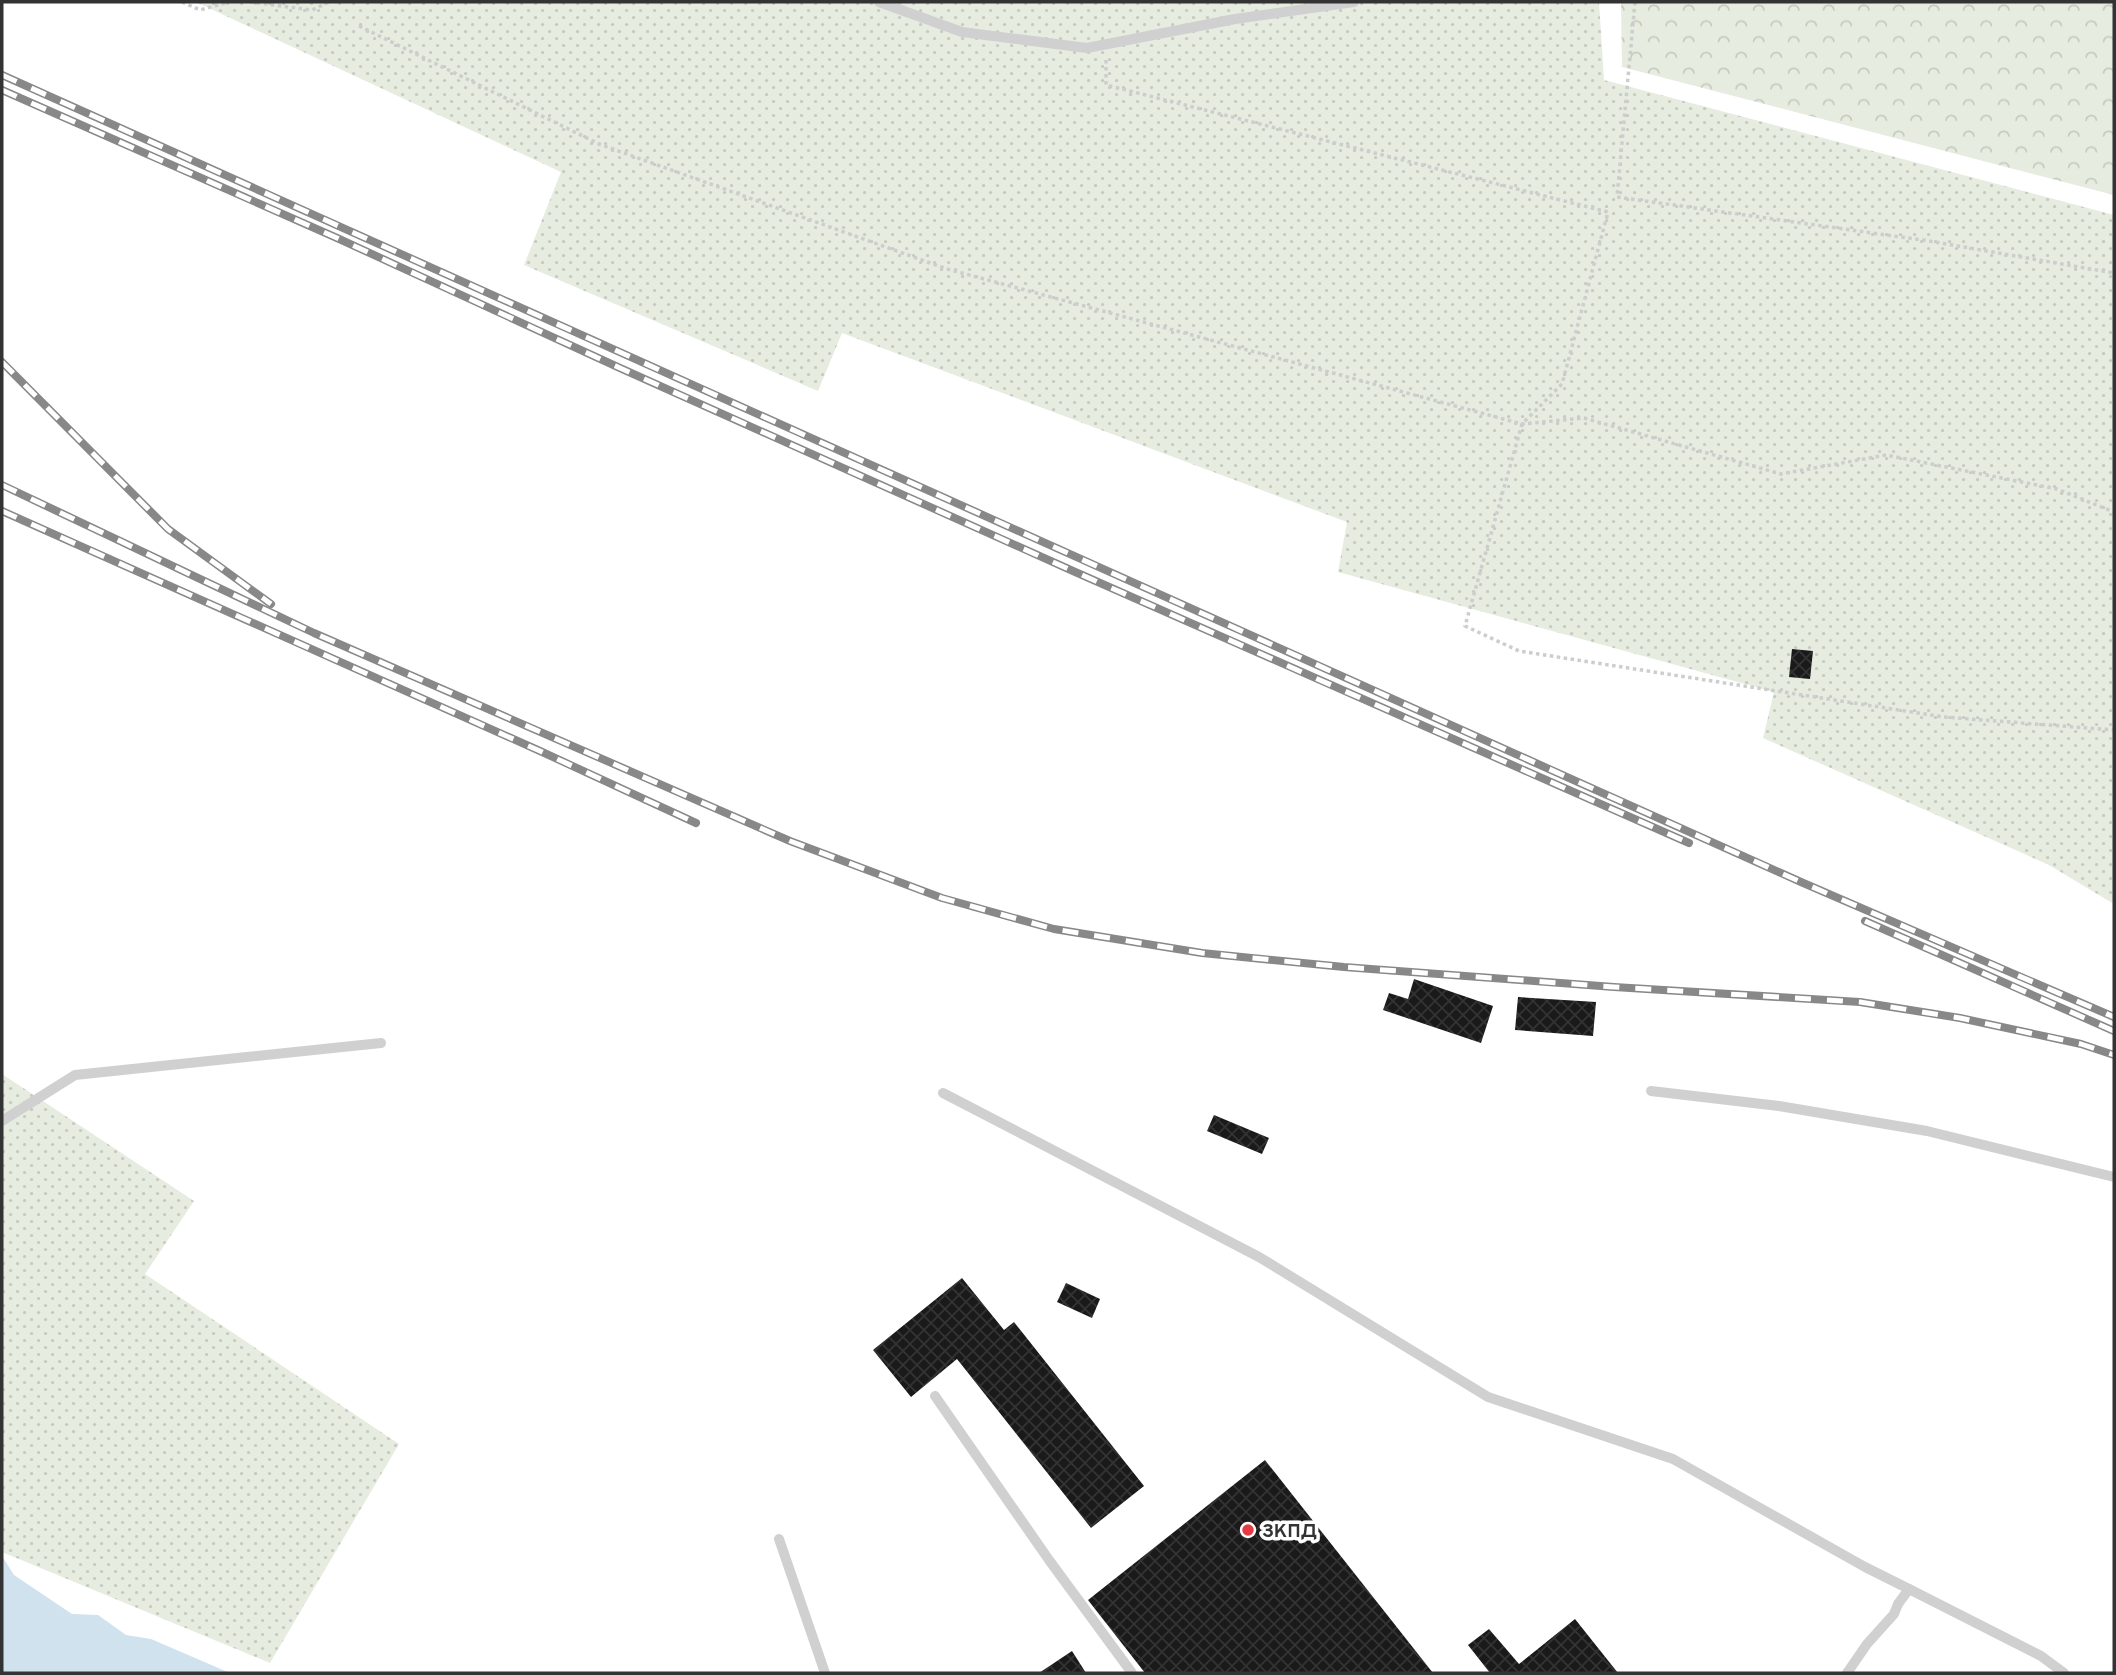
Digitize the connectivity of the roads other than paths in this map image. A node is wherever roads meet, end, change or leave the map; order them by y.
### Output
1 (879, 2) edge
2 (1354, 2) edge
3 (381, 1043) dead end
4 (1650, 1091) dead end
5 (943, 1093) dead end
6 (2, 1121) edge
7 (2114, 1177) edge
8 (936, 1396) dead end
9 (779, 1539) dead end
10 (1909, 1589) junction
11 (825, 1673) edge
12 (1132, 1673) edge
13 (1847, 1673) edge
14 (2064, 1673) edge

1 - 2 lane
3 - 6 lane
4 - 7 lane
5 - 10 lane
8 - 12 lane
9 - 11 lane
10 - 13 lane
10 - 14 lane

